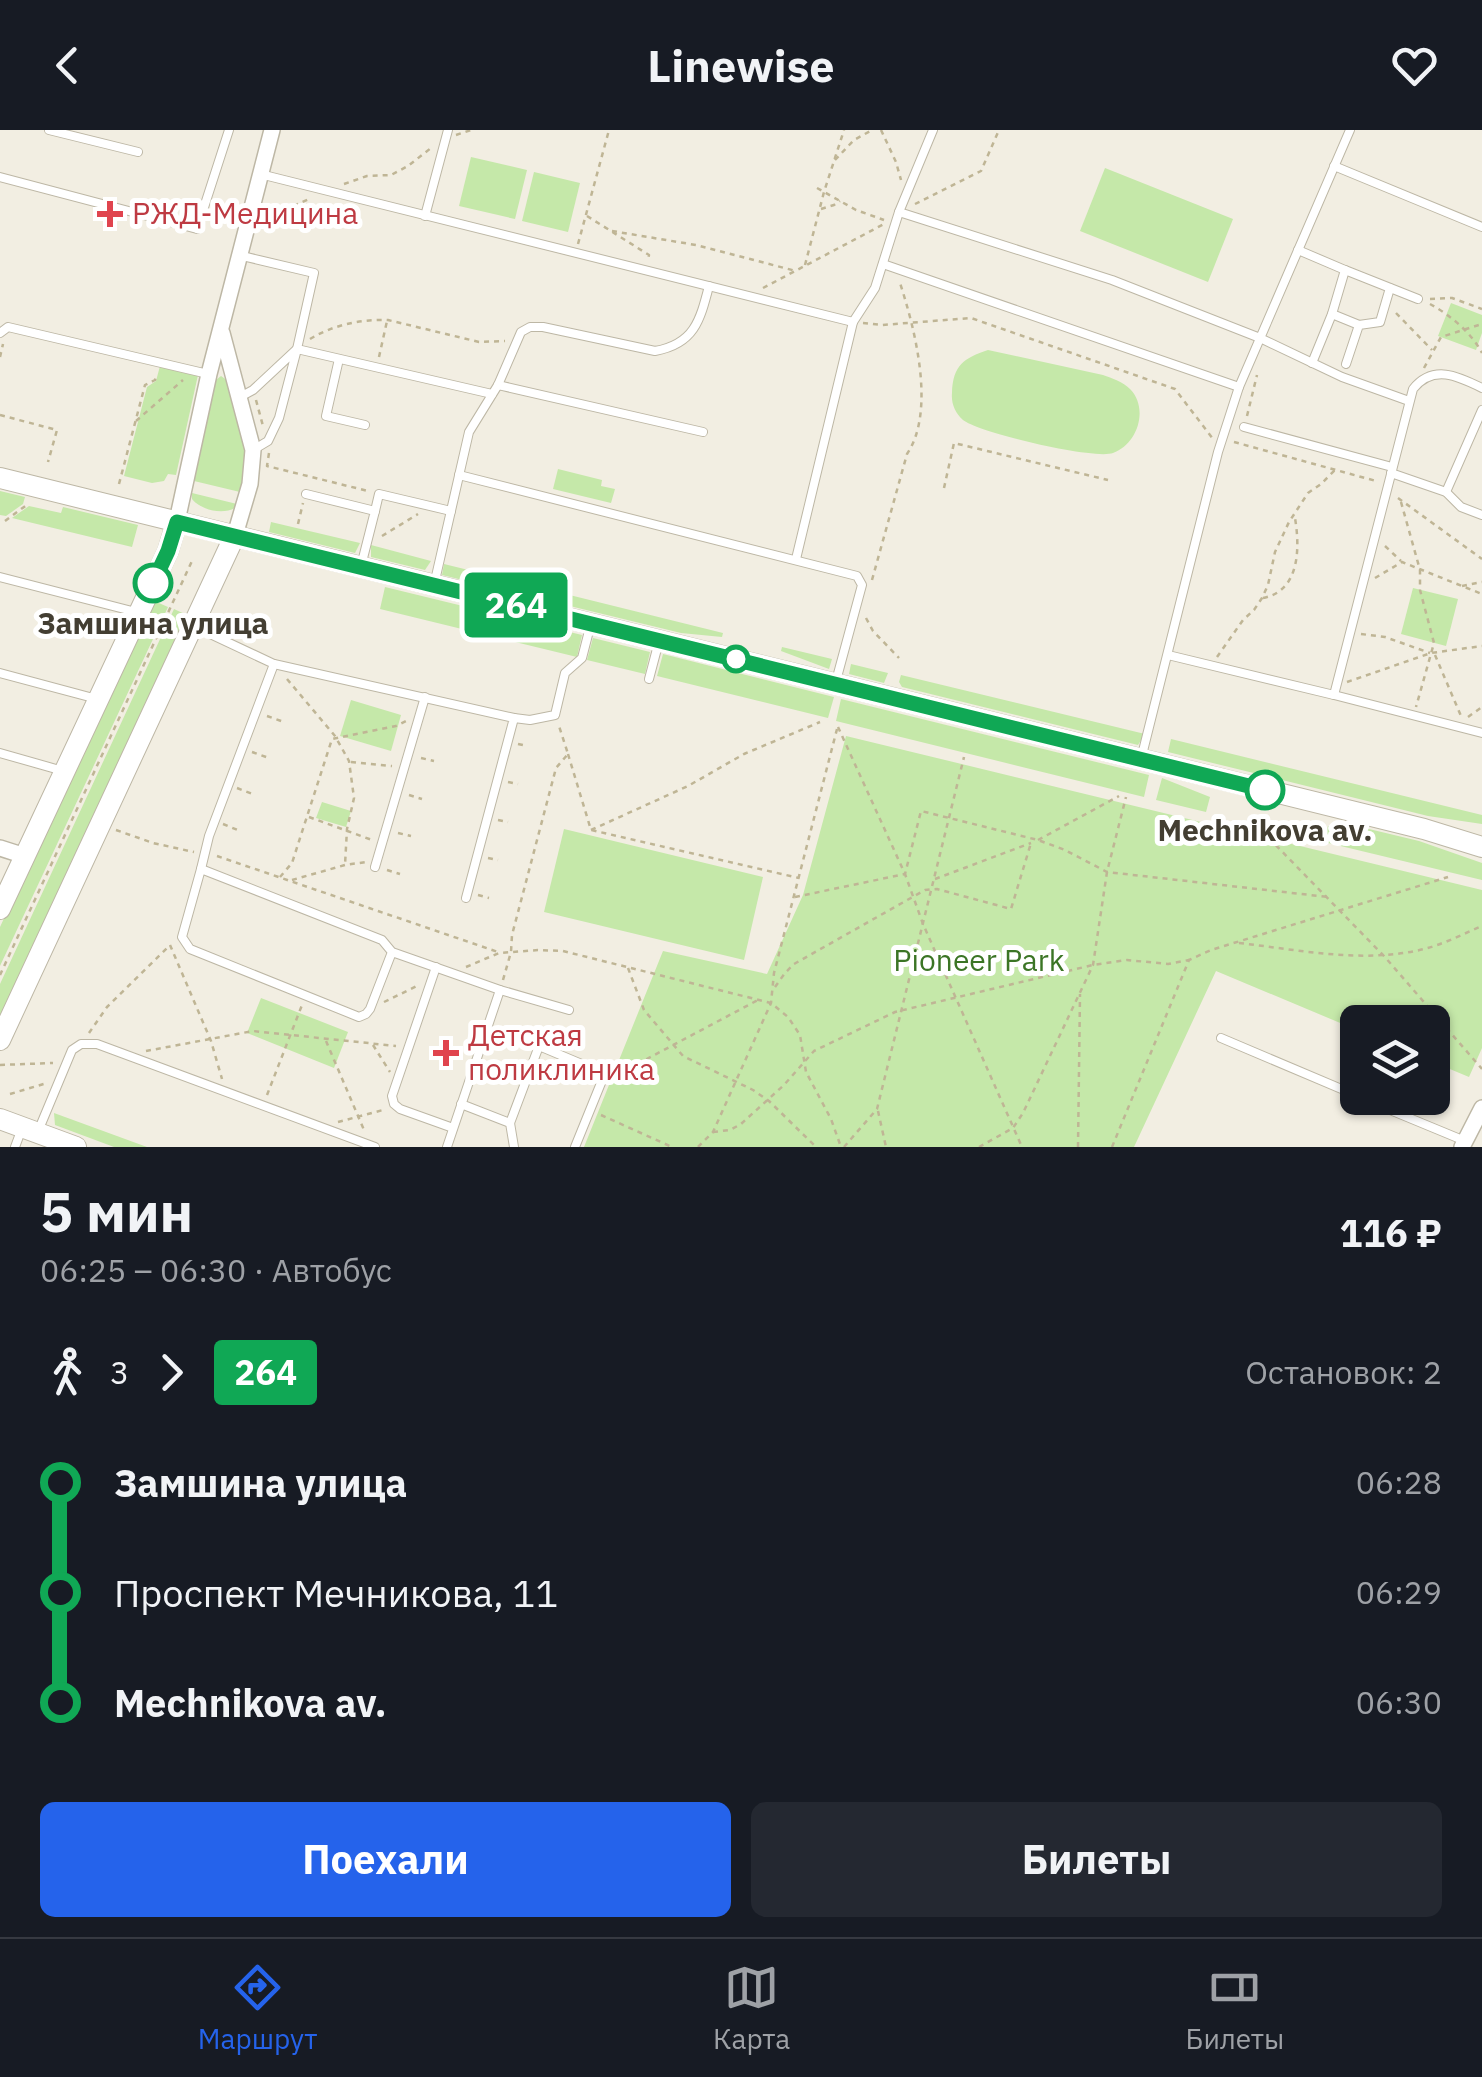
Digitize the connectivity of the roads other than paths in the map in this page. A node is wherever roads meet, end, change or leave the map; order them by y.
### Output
1 (49, 130) edge
2 (229, 130) edge
3 (272, 130) edge
4 (933, 130) edge
5 (1350, 130) edge
6 (447, 135) edge
7 (138, 152) dead end
8 (1334, 166) junction
9 (259, 174) junction
10 (0, 177) edge
11 (899, 212) junction
12 (425, 216) junction
13 (1482, 226) edge
14 (1298, 250) junction
15 (238, 256) junction
16 (883, 264) junction
17 (1345, 270) junction
18 (708, 286) junction
19 (1390, 288) junction
20 (1418, 300) dead end
21 (1332, 314) junction
22 (853, 322) junction
23 (1359, 326) junction
24 (221, 329) junction
25 (0, 333) edge
26 (1260, 338) junction
27 (296, 349) junction
28 (339, 359) junction
29 (1312, 362) junction
30 (1346, 364) dead end
31 (202, 372) junction
32 (498, 385) junction
33 (1239, 387) junction
34 (1482, 388) edge
35 (492, 394) junction
36 (240, 397) junction
37 (1408, 401) junction
38 (1482, 410) edge
39 (364, 425) dead end
40 (1244, 427) road end
41 (703, 432) dead end
42 (1471, 435) junction
43 (1482, 439) edge
44 (254, 450) junction
45 (1391, 470) junction
46 (460, 475) junction
47 (0, 478) edge
48 (1446, 492) junction
49 (306, 494) dead end
50 (374, 510) junction
51 (451, 511) junction
52 (1482, 515) edge
53 (177, 522) junction
54 (235, 535) junction
55 (796, 559) junction
56 (361, 566) junction
57 (0, 577) edge
58 (434, 585) junction
59 (138, 613) junction
60 (591, 624) junction
61 (193, 626) junction
62 (659, 640) junction
63 (1168, 656) junction
64 (274, 664) junction
65 (0, 673) edge
66 (649, 680) dead end
67 (835, 684) junction
68 (1335, 690) junction
69 (426, 697) junction
70 (98, 700) junction
71 (514, 718) junction
72 (1482, 732) edge
73 (0, 753) edge
74 (1141, 760) junction
75 (64, 772) junction
76 (1424, 828) junction
77 (1482, 837) edge
78 (1482, 847) edge
79 (0, 848) edge
80 (24, 856) junction
81 (376, 864) road end
82 (201, 869) junction
83 (466, 898) dead end
84 (0, 909) edge
85 (392, 952) junction
86 (436, 967) junction
87 (500, 990) junction
88 (569, 1010) dead end
89 (1221, 1038) dead end
90 (0, 1040) edge
91 (1340, 1089) edge
92 (461, 1104) junction
93 (1482, 1108) edge
94 (1399, 1115) edge
95 (0, 1118) edge
96 (510, 1123) junction
97 (453, 1128) junction
98 (25, 1136) edge
99 (1463, 1144) edge
100 (373, 1146) edge
101 (76, 1147) edge
102 (446, 1147) edge
103 (514, 1147) edge
104 (575, 1147) edge

1 - 7 lane
2 - 10 lane
3 - 9 street
4 - 11 lane
5 - 8 lane
6 - 12 lane
8 - 13 lane
8 - 14 lane
9 - 12 lane
9 - 15 street
11 - 16 lane
11 - 26 lane
12 - 18 lane
14 - 17 lane
14 - 26 lane
15 - 24 street
15 - 27 lane
16 - 22 lane
16 - 33 lane
17 - 19 lane
17 - 21 lane
18 - 22 lane
18 - 32 lane
19 - 20 lane
19 - 23 lane
21 - 23 lane
21 - 29 lane
22 - 55 lane
23 - 30 lane
24 - 31 street
24 - 36 street
25 - 31 lane
26 - 29 lane
26 - 33 lane
27 - 28 lane
27 - 36 lane
27 - 44 lane
28 - 35 lane
28 - 39 lane
29 - 37 lane
31 - 53 street
32 - 35 lane
32 - 41 lane
33 - 63 lane
34 - 37 lane
35 - 46 lane
36 - 44 street
37 - 45 lane
38 - 42 lane
40 - 45 lane
42 - 43 lane
42 - 48 lane
44 - 54 street
45 - 48 lane
45 - 68 lane
46 - 51 lane
46 - 55 lane
47 - 53 street
48 - 52 lane
49 - 50 lane
50 - 51 lane
50 - 56 lane
51 - 58 lane
53 - 54 street
53 - 59 street
54 - 56 street
54 - 61 street
55 - 67 lane
56 - 58 street
57 - 59 lane
58 - 60 street
59 - 70 street
60 - 62 street
60 - 71 lane
61 - 64 lane
61 - 90 street
62 - 66 lane
62 - 67 street
63 - 68 lane
63 - 74 lane
64 - 69 lane
64 - 82 lane
65 - 70 lane
67 - 74 street
68 - 72 lane
69 - 71 lane
69 - 81 lane
70 - 75 street
71 - 83 lane
73 - 75 lane
74 - 76 street
75 - 80 street
76 - 77 street
76 - 78 street
79 - 80 street
80 - 84 street
82 - 85 lane
82 - 85 lane
85 - 86 lane
86 - 87 lane
86 - 97 lane
87 - 88 lane
87 - 92 lane
89 - 91 lane
92 - 96 lane
92 - 97 lane
93 - 99 street
94 - 99 lane
95 - 98 street
96 - 103 lane
96 - 104 lane
97 - 102 lane
98 - 100 lane
98 - 101 street

